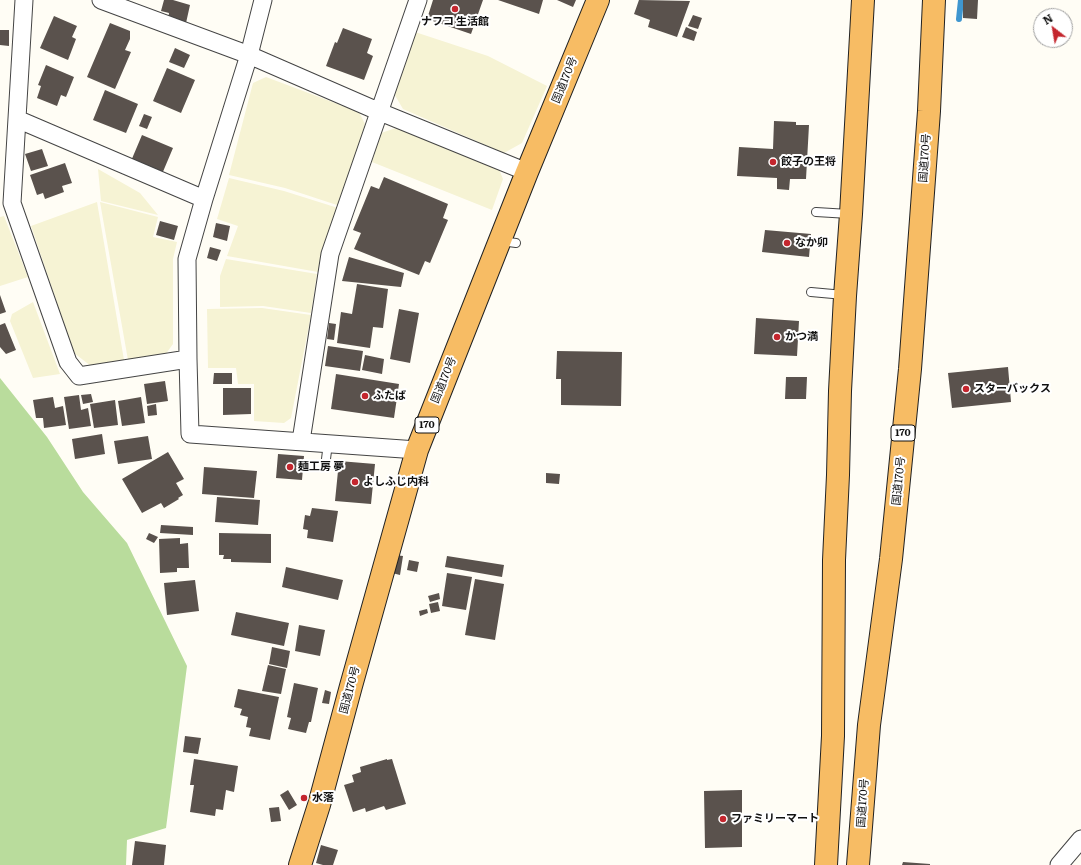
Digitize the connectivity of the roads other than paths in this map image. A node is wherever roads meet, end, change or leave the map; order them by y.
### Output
1 (24, 0) edge
2 (100, 0) edge
3 (263, 0) edge
4 (418, 0) edge
5 (598, 0) edge
6 (862, 0) edge
7 (934, 0) edge
8 (126, 5) edge
9 (249, 55) junction
10 (380, 112) junction
11 (17, 119) junction
12 (527, 172) junction
13 (204, 199) junction
14 (816, 212) dead end
15 (851, 214) junction
16 (811, 292) dead end
17 (845, 296) junction
18 (188, 359) junction
19 (301, 441) junction
20 (417, 450) junction
21 (1081, 839) edge
22 (300, 865) edge
23 (826, 865) edge
24 (858, 865) edge
25 (1059, 865) edge

1 - 11 street
2 - 8 street
3 - 9 street
4 - 10 street
5 - 12 highway, 国道170号 / 170
6 - 15 highway
7 - 24 highway, 国道170号 / 170
8 - 9 street
9 - 10 street
9 - 13 street
10 - 12 street
10 - 19 street
11 - 13 street
11 - 18 street
12 - 20 highway, 国道170号 / 170
13 - 18 street
14 - 15 lane
15 - 17 highway
16 - 17 lane
17 - 23 highway
18 - 19 street
19 - 20 street
20 - 22 highway, 国道170号 / 170
21 - 25 street

